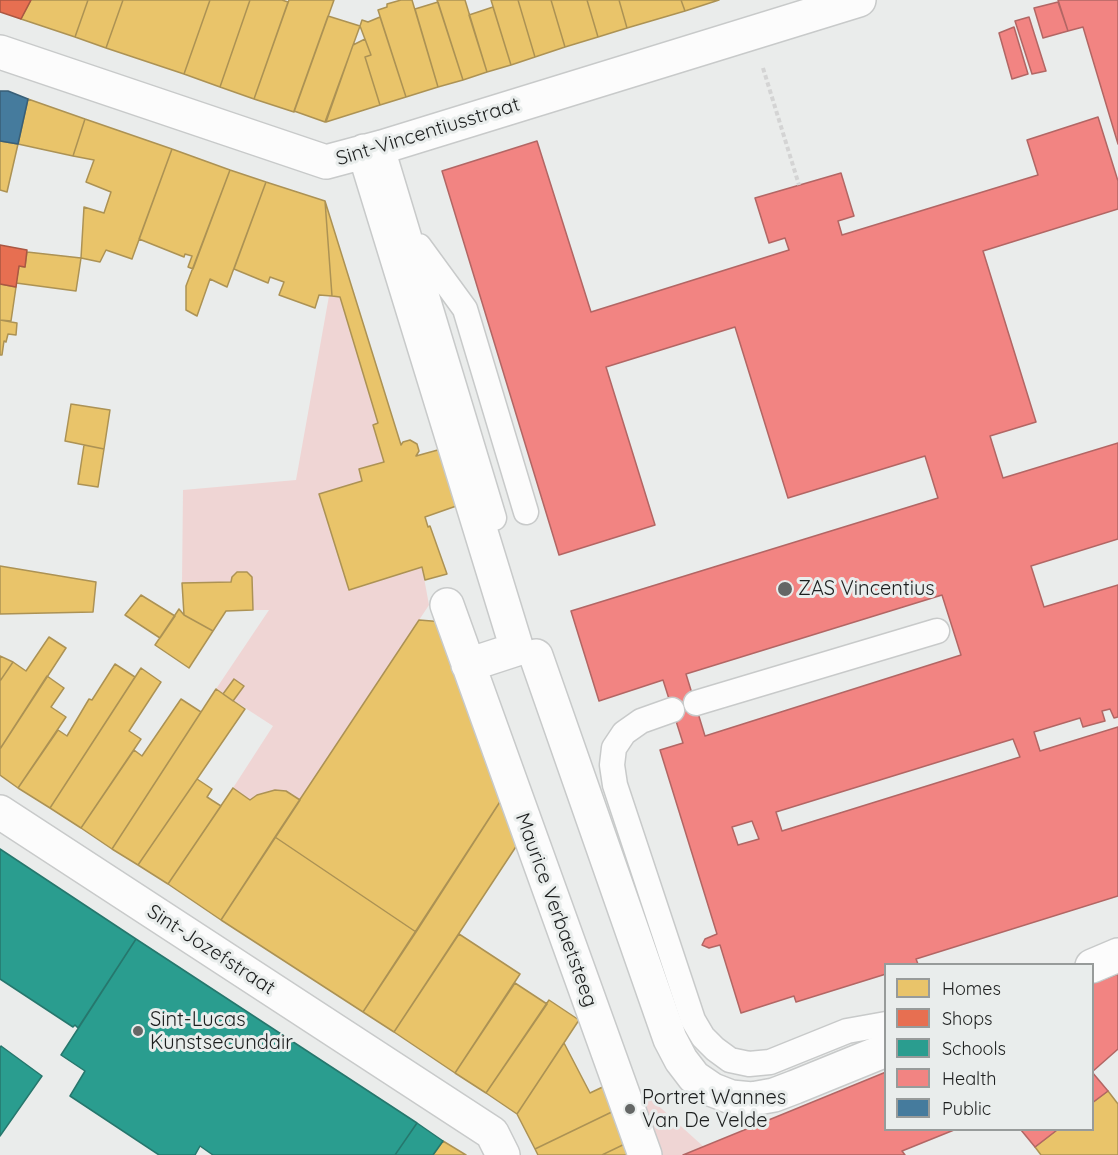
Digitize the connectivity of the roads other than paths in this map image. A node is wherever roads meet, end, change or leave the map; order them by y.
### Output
1 (859, 0) edge
2 (0, 52) edge
3 (373, 149) junction
4 (407, 230) junction
5 (526, 512) dead end
6 (447, 605) dead end
7 (937, 631) dead end
8 (536, 656) joint
9 (481, 661) junction
10 (696, 703) dead end
11 (672, 710) dead end
12 (0, 812) edge
13 (1118, 956) edge
14 (1094, 965) edge
15 (884, 1024) edge
16 (884, 1050) edge
17 (503, 1155) edge
18 (645, 1155) edge

1 - 3 street, Sint-Vincentiusstraat
2 - 3 street, Sint-Vincentiusstraat
3 - 4 lane
3 - 9 street
4 - 5 lane
4 - 8 lane
6 - 9 street, Maurice Verbaetsteeg
7 - 10 lane
8 - 16 street
9 - 18 street, Maurice Verbaetsteeg
11 - 15 lane
12 - 17 street, Sint-Jozefstraat
13 - 14 street

